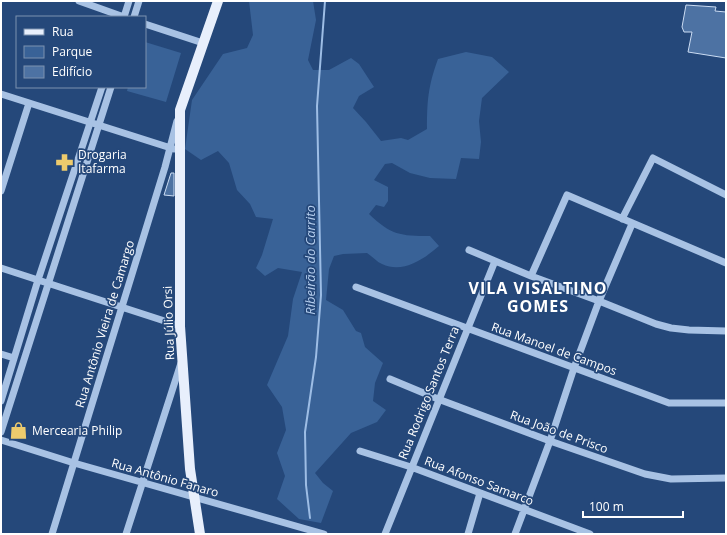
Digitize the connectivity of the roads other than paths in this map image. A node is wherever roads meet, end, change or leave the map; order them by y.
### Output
1 (80, 1) edge
2 (129, 1) edge
3 (139, 1) edge
4 (218, 1) edge
5 (121, 16) edge
6 (124, 16) edge
7 (134, 16) edge
8 (146, 24) edge
9 (203, 42) junction
10 (102, 88) edge
11 (111, 88) edge
12 (1, 94) edge
13 (29, 103) junction
14 (180, 110) junction
15 (90, 122) junction
16 (98, 125) junction
17 (170, 148) junction
18 (181, 155) junction
19 (165, 167) junction
20 (1, 192) edge
21 (726, 194) edge
22 (622, 219) junction
23 (632, 224) junction
24 (469, 250) dead end
25 (495, 261) junction
26 (726, 263) edge
27 (1, 268) edge
28 (530, 276) junction
29 (38, 280) junction
30 (49, 283) junction
31 (356, 287) dead end
32 (599, 301) junction
33 (122, 308) junction
34 (180, 326) junction
35 (467, 328) junction
36 (726, 331) edge
37 (1, 354) edge
38 (14, 358) junction
39 (183, 358) junction
40 (574, 368) junction
41 (390, 379) dead end
42 (438, 399) junction
43 (1, 401) edge
44 (726, 402) edge
45 (1, 432) edge
46 (1, 440) edge
47 (550, 441) junction
48 (360, 450) dead end
49 (74, 464) junction
50 (411, 467) junction
51 (726, 478) edge
52 (143, 483) junction
53 (480, 493) junction
54 (194, 497) junction
55 (524, 510) junction
56 (52, 534) edge
57 (126, 534) edge
58 (200, 534) edge
59 (324, 534) edge
60 (384, 534) edge
61 (468, 534) edge
62 (515, 534) edge
63 (590, 534) edge

1 - 5 street
2 - 6 street
3 - 7 street
4 - 9 main road, Rua Júlio Orsi
8 - 9 street
9 - 14 main road, Rua Júlio Orsi
10 - 15 street
11 - 16 street
12 - 13 street
13 - 15 street
13 - 20 street
14 - 17 street, Rua Antônio Vieira de Camargo
14 - 18 main road, Rua Júlio Orsi
15 - 16 street
15 - 29 street
16 - 17 street
16 - 30 street
17 - 18 street
17 - 19 street, Rua Antônio Vieira de Camargo
18 - 19 street
18 - 34 main road, Rua Júlio Orsi
19 - 33 street, Rua Antônio Vieira de Camargo
21 - 22 street
22 - 23 street
22 - 28 street
23 - 26 street
23 - 32 street
24 - 25 street
25 - 28 street
25 - 35 street, Rua Rodrigo Santos Terra
27 - 29 street
28 - 32 street
29 - 30 street
29 - 38 street
30 - 33 street
30 - 45 street
31 - 35 street, Rua Manoel de Campos
32 - 36 street
32 - 40 street
33 - 34 street
33 - 49 street, Rua Antônio Vieira de Camargo
34 - 39 main road, Rua Júlio Orsi
35 - 40 street, Rua Manoel de Campos
35 - 42 street, Rua Rodrigo Santos Terra
37 - 38 street
38 - 43 street
39 - 52 street
39 - 54 main road, Rua Júlio Orsi
40 - 44 street, Rua Manoel de Campos
40 - 47 street
41 - 42 street, Rua João de Prisco
42 - 47 street, Rua João de Prisco
42 - 50 street, Rua Rodrigo Santos Terra
46 - 49 street, Rua Antônio Fanaro
47 - 51 street, Rua João de Prisco
47 - 55 street
48 - 50 street, Rua Afonso Samarco
49 - 52 street, Rua Antônio Fanaro
49 - 56 street, Rua Antônio Vieira de Camargo
50 - 53 street, Rua Afonso Samarco
50 - 60 street, Rua Rodrigo Santos Terra
52 - 54 street, Rua Antônio Fanaro
52 - 57 street
53 - 55 street, Rua Afonso Samarco
53 - 61 street
54 - 58 main road, Rua Júlio Orsi
54 - 59 street, Rua Antônio Fanaro
55 - 62 street
55 - 63 street, Rua Afonso Samarco

